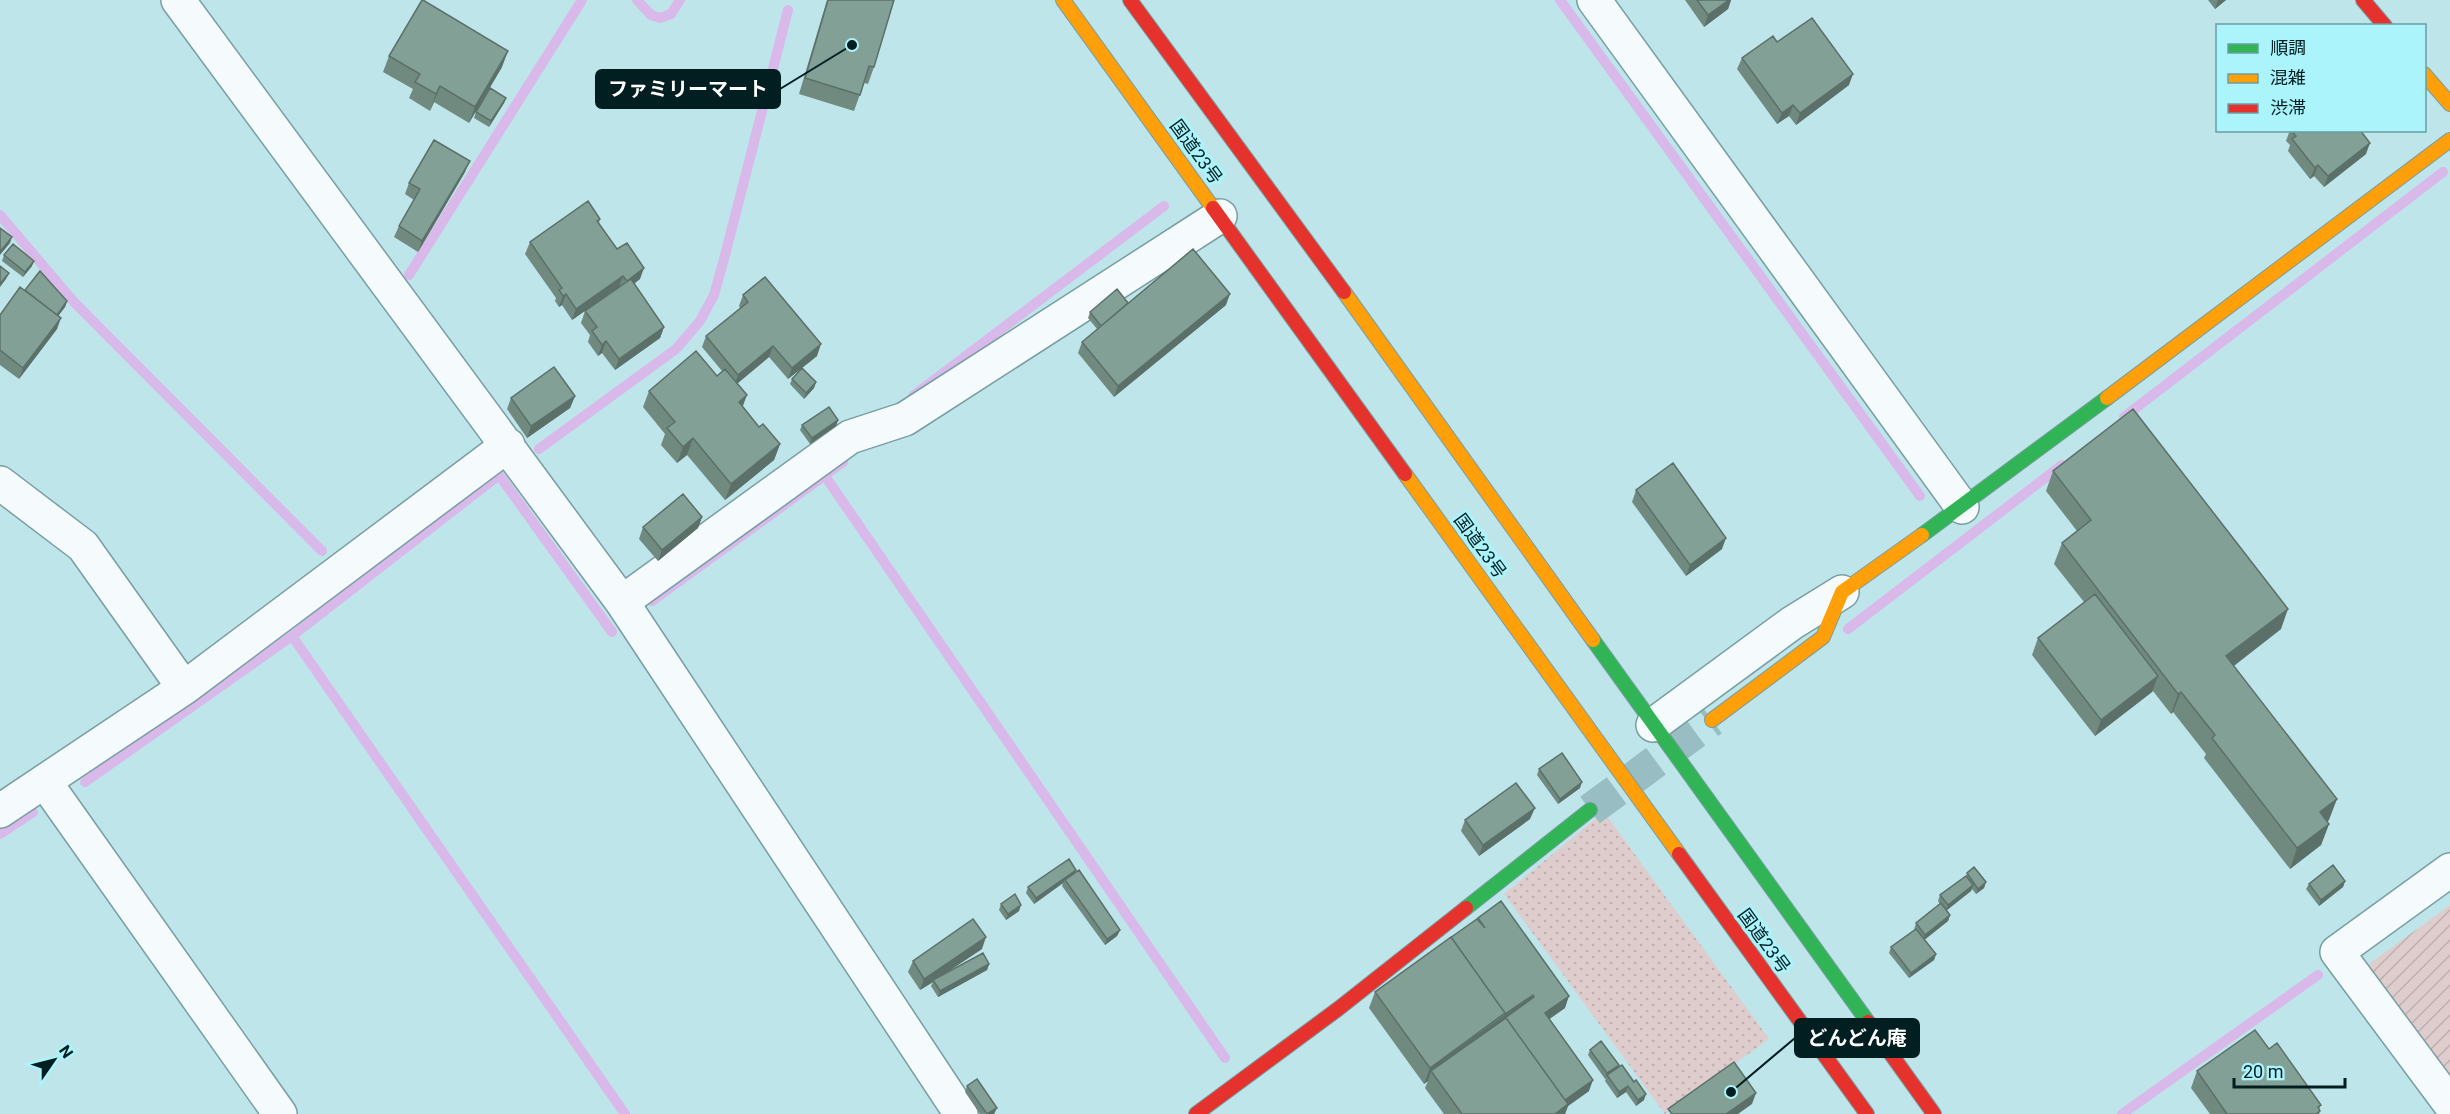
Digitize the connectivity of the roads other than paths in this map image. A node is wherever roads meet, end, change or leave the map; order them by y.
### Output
1 (178, 0) edge
2 (1063, 0) edge
3 (1130, 0) edge
4 (1594, 0) edge
5 (2363, 0) edge
6 (2383, 24) edge
7 (2426, 76) edge
8 (2450, 104) edge
9 (2450, 140) edge
10 (1220, 216) junction
11 (508, 445) junction
12 (0, 483) edge
13 (1962, 507) junction
14 (1842, 592) junction
15 (621, 602) junction
16 (184, 688) junction
17 (1712, 720) tunnel mouth
18 (1653, 725) junction
19 (45, 782) junction
20 (1590, 810) tunnel mouth
21 (0, 811) edge
22 (2450, 870) edge
23 (2450, 1104) edge
24 (280, 1114) edge
25 (961, 1114) edge
26 (1196, 1114) edge
27 (1867, 1114) edge
28 (1934, 1114) edge

1 - 11 street
2 - 10 main road, 国道23号
3 - 18 main road, 国道23号
4 - 13 street
5 - 6 main road
7 - 8 main road
9 - 13 main road
10 - 15 street
10 - 27 main road, 国道23号
11 - 15 street
11 - 16 street
12 - 16 street
13 - 14 main road
14 - 17 main road
14 - 18 street
15 - 25 street
16 - 19 street
18 - 28 main road, 国道23号
19 - 21 street
19 - 24 street
20 - 26 main road
22 - 23 street

